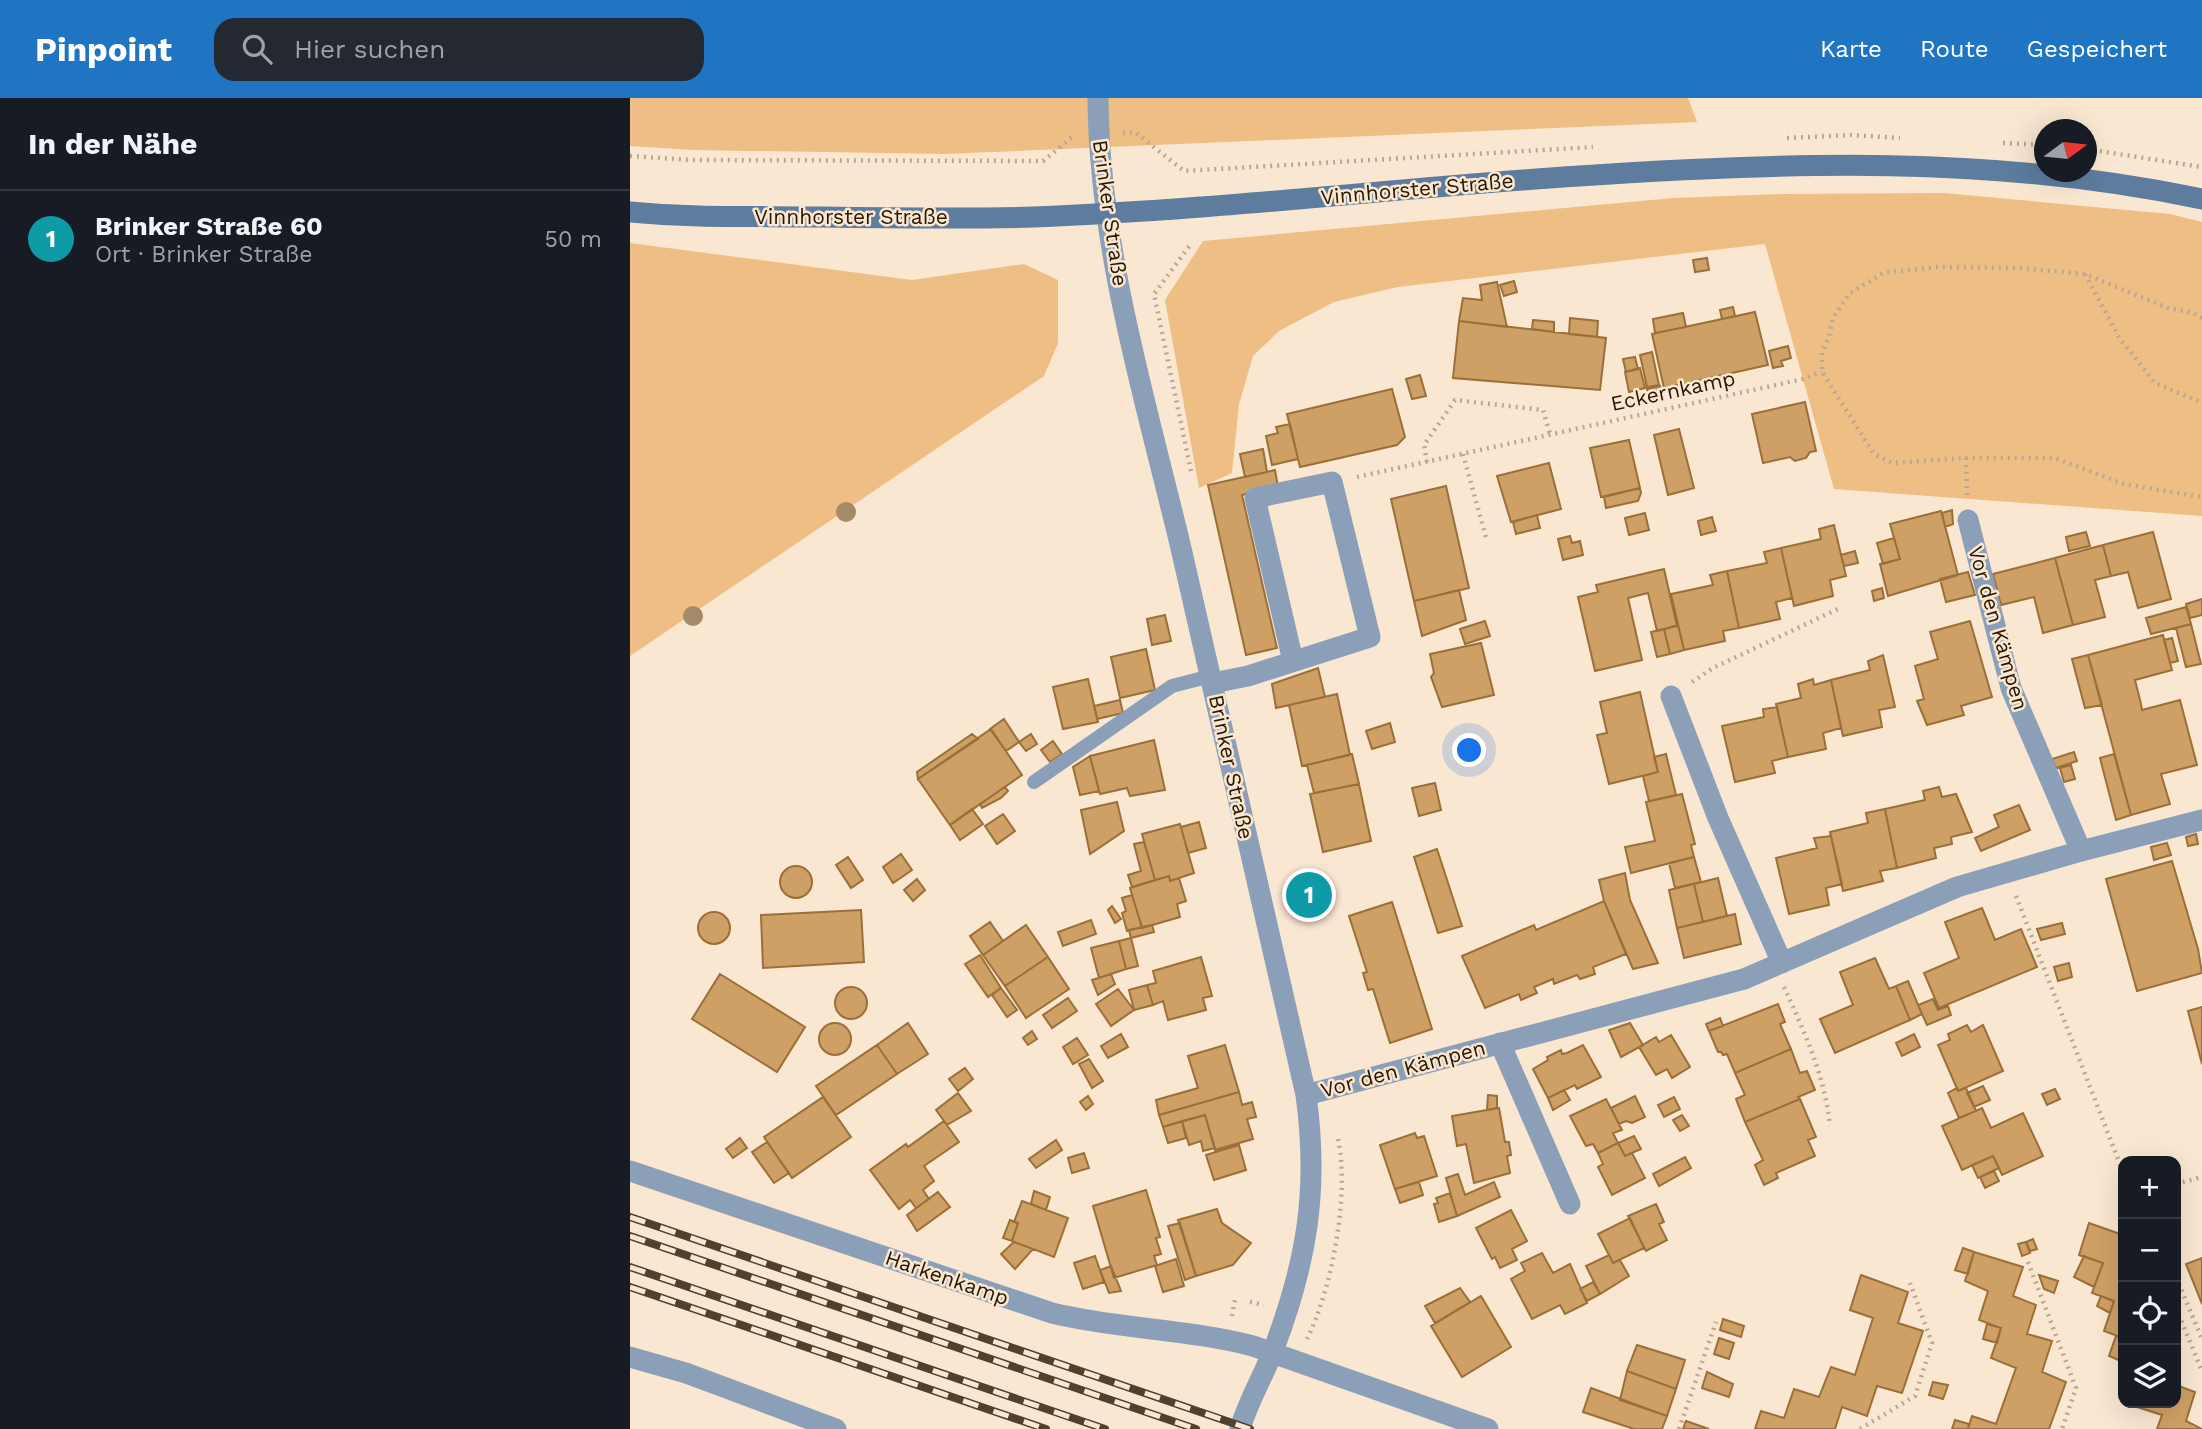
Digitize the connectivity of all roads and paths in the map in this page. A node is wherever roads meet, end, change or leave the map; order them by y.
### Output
1 (1098, 98) edge
2 (1098, 135) junction
3 (2097, 151) edge
4 (630, 156) edge
5 (2202, 167) edge
6 (2202, 199) edge
7 (630, 212) edge
8 (1106, 212) junction
9 (2085, 274) junction
10 (2202, 309) edge
11 (2194, 313) junction
12 (2202, 318) edge
13 (1822, 372) junction
14 (2202, 403) edge
15 (1549, 434) junction
16 (1464, 454) junction
17 (1966, 458) junction
18 (1427, 462) junction
19 (1332, 482) junction
20 (2202, 497) edge
21 (1968, 520) joint
22 (1487, 541) dead end
23 (1840, 608) dead end
24 (1293, 661) junction
25 (1212, 679) junction
26 (1671, 696) joint
27 (1034, 782) dead end
28 (2202, 820) edge
29 (2081, 851) junction
30 (2006, 872) junction
31 (1779, 965) junction
32 (1500, 1043) junction
33 (1306, 1095) junction
34 (1830, 1126) dead end
35 (2118, 1159) edge
36 (630, 1171) edge
37 (2202, 1177) edge
38 (2181, 1183) edge
39 (1570, 1204) dead end
40 (2028, 1262) dead end
41 (2178, 1282) edge
42 (1910, 1283) dead end
43 (2181, 1320) edge
44 (1716, 1322) dead end
45 (2202, 1339) edge
46 (1272, 1353) junction
47 (630, 1357) edge
48 (2202, 1371) edge
49 (836, 1429) edge
50 (1240, 1429) edge
51 (1488, 1429) edge
52 (1679, 1429) edge
53 (1860, 1429) edge
54 (2062, 1429) edge

1 - 2 street, Brinker Straße
2 - 4 path
2 - 8 street, Brinker Straße
3 - 5 path
6 - 8 street, Vinnhorster Straße
7 - 8 street, Vinnhorster Straße
8 - 25 street, Brinker Straße
9 - 11 path
9 - 13 path
9 - 14 path
10 - 11 path
11 - 12 path
13 - 15 path, Eckernkamp
13 - 17 path
15 - 16 path, Eckernkamp
15 - 18 path
16 - 18 path, Eckernkamp
16 - 22 path
17 - 20 path
17 - 21 path
18 - 19 path, Eckernkamp
19 - 24 street
19 - 24 street
21 - 29 street, Vor den Kämpen
23 - 26 path
24 - 25 street
25 - 27 lane
25 - 33 street, Brinker Straße
26 - 31 street
28 - 29 street, Vor den Kämpen
29 - 30 street, Vor den Kämpen
30 - 31 street, Vor den Kämpen
30 - 35 path
31 - 32 street, Vor den Kämpen
31 - 34 path
32 - 33 street, Vor den Kämpen
32 - 39 street, Vor den Kämpen
33 - 46 street, Brinker Straße
36 - 46 street, Harkenkamp
37 - 38 path
40 - 54 path
41 - 45 path
42 - 53 path
43 - 48 path
44 - 52 path
46 - 50 street, Brinker Straße
46 - 51 street, Harkenkamp
47 - 49 street

